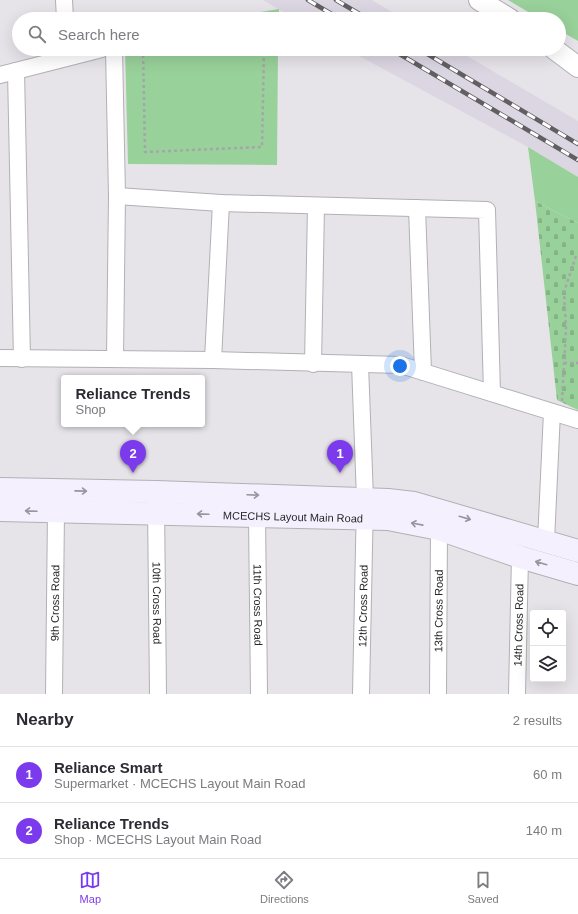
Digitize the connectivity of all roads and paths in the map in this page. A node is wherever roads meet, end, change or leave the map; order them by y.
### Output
1 (64, 0) edge
2 (479, 0) edge
3 (65, 12) edge
4 (499, 12) edge
5 (58, 56) edge
6 (114, 56) edge
7 (143, 56) edge
8 (264, 56) edge
9 (563, 56) edge
10 (578, 67) edge
11 (16, 71) junction
12 (0, 75) edge
13 (116, 196) junction
14 (221, 203) junction
15 (316, 206) junction
16 (417, 208) junction
17 (576, 256) dead end
18 (0, 358) edge
19 (22, 358) junction
20 (116, 359) junction
21 (213, 360) junction
22 (564, 363) junction
23 (313, 364) junction
24 (360, 364) junction
25 (578, 364) edge
26 (423, 372) junction
27 (492, 393) junction
28 (557, 414) junction
29 (578, 420) edge
30 (0, 490) edge
31 (156, 502) junction
32 (365, 509) junction
33 (0, 510) edge
34 (56, 512) junction
35 (257, 516) junction
36 (439, 529) junction
37 (546, 541) junction
38 (578, 551) edge
39 (520, 557) junction
40 (578, 574) edge
41 (54, 694) edge
42 (158, 694) edge
43 (259, 694) edge
44 (361, 694) edge
45 (438, 694) edge
46 (517, 694) edge

1 - 3 street
2 - 4 street
5 - 11 street
6 - 13 street
7 - 8 path
9 - 10 street
11 - 12 street
11 - 19 street
13 - 14 street
13 - 20 street
14 - 15 street
14 - 21 street
15 - 16 street
15 - 23 street
16 - 26 street
16 - 27 street
17 - 22 path
18 - 19 street
19 - 20 street
20 - 21 street
21 - 23 street
22 - 25 path
22 - 28 path
23 - 24 street
24 - 26 street
24 - 32 street, 12th Cross Road
26 - 27 street
27 - 28 street
28 - 29 street
28 - 37 street
30 -> 31 main road, MCECHS Layout Main Road
31 -> 32 main road, MCECHS Layout Main Road
31 - 34 main road, MCECHS Layout Main Road
35 -> 31 main road, MCECHS Layout Main Road
31 - 42 street, 10th Cross Road
32 - 35 main road, MCECHS Layout Main Road
36 -> 32 main road, MCECHS Layout Main Road
32 -> 37 main road, MCECHS Layout Main Road
32 - 44 street, 12th Cross Road
34 -> 33 main road, MCECHS Layout Main Road
34 - 41 street, 9th Cross Road
35 - 43 street, 11th Cross Road
36 - 39 main road, MCECHS Layout Main Road
36 - 45 street, 13th Cross Road
37 - 38 main road, MCECHS Layout Main Road
40 -> 39 main road, MCECHS Layout Main Road
39 - 46 street, 14th Cross Road

